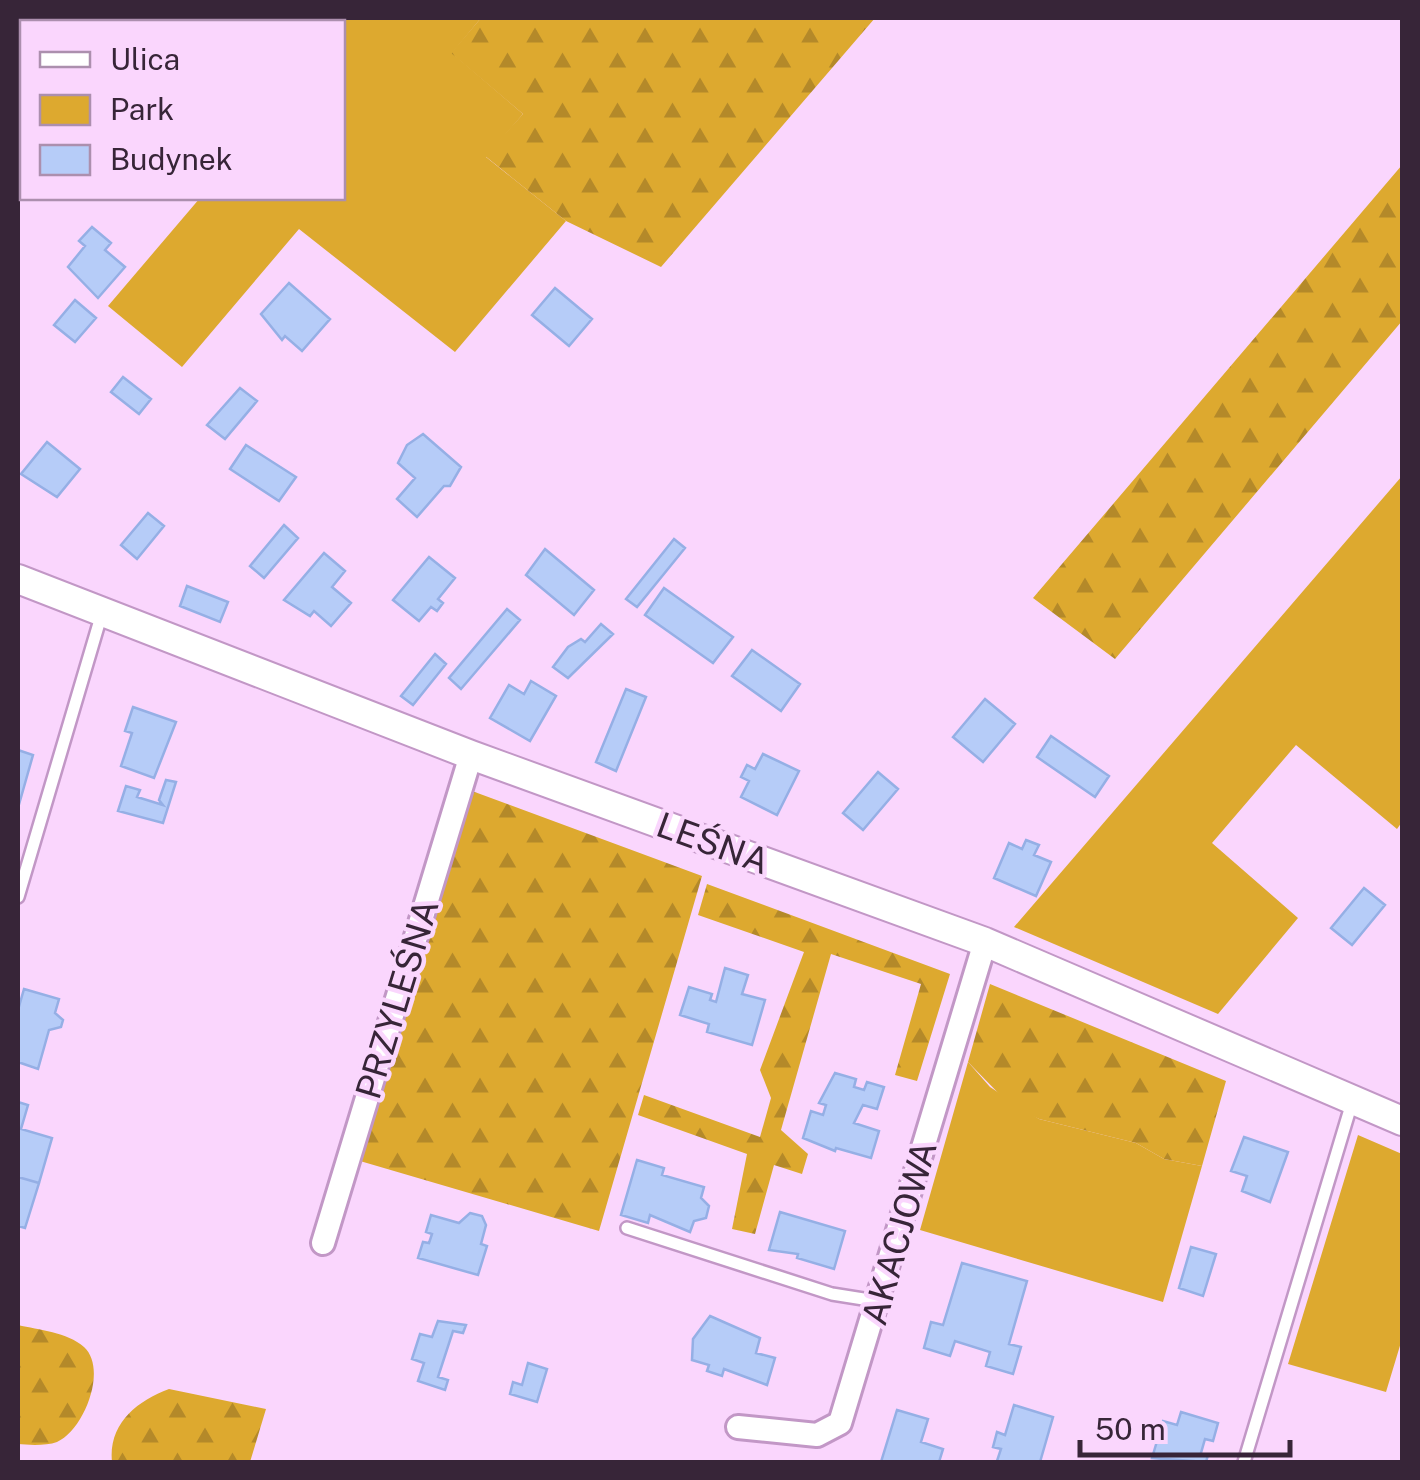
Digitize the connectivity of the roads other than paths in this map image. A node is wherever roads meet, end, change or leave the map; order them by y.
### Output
1 (18, 580) edge
2 (102, 612) junction
3 (471, 755) junction
4 (18, 897) edge
5 (985, 942) junction
6 (1353, 1099) junction
7 (1402, 1121) edge
8 (626, 1228) dead end
9 (323, 1243) dead end
10 (878, 1301) junction
11 (738, 1427) dead end
12 (1244, 1462) edge

1 - 2 street, LEŚNA
2 - 3 street, LEŚNA
2 - 4 lane
3 - 5 street, LEŚNA
3 - 9 street, PRZYLEŚNA
5 - 6 street, LEŚNA
5 - 10 street, AKACJOWA
6 - 7 street, LEŚNA
6 - 12 lane
8 - 10 lane
10 - 11 street, AKACJOWA

